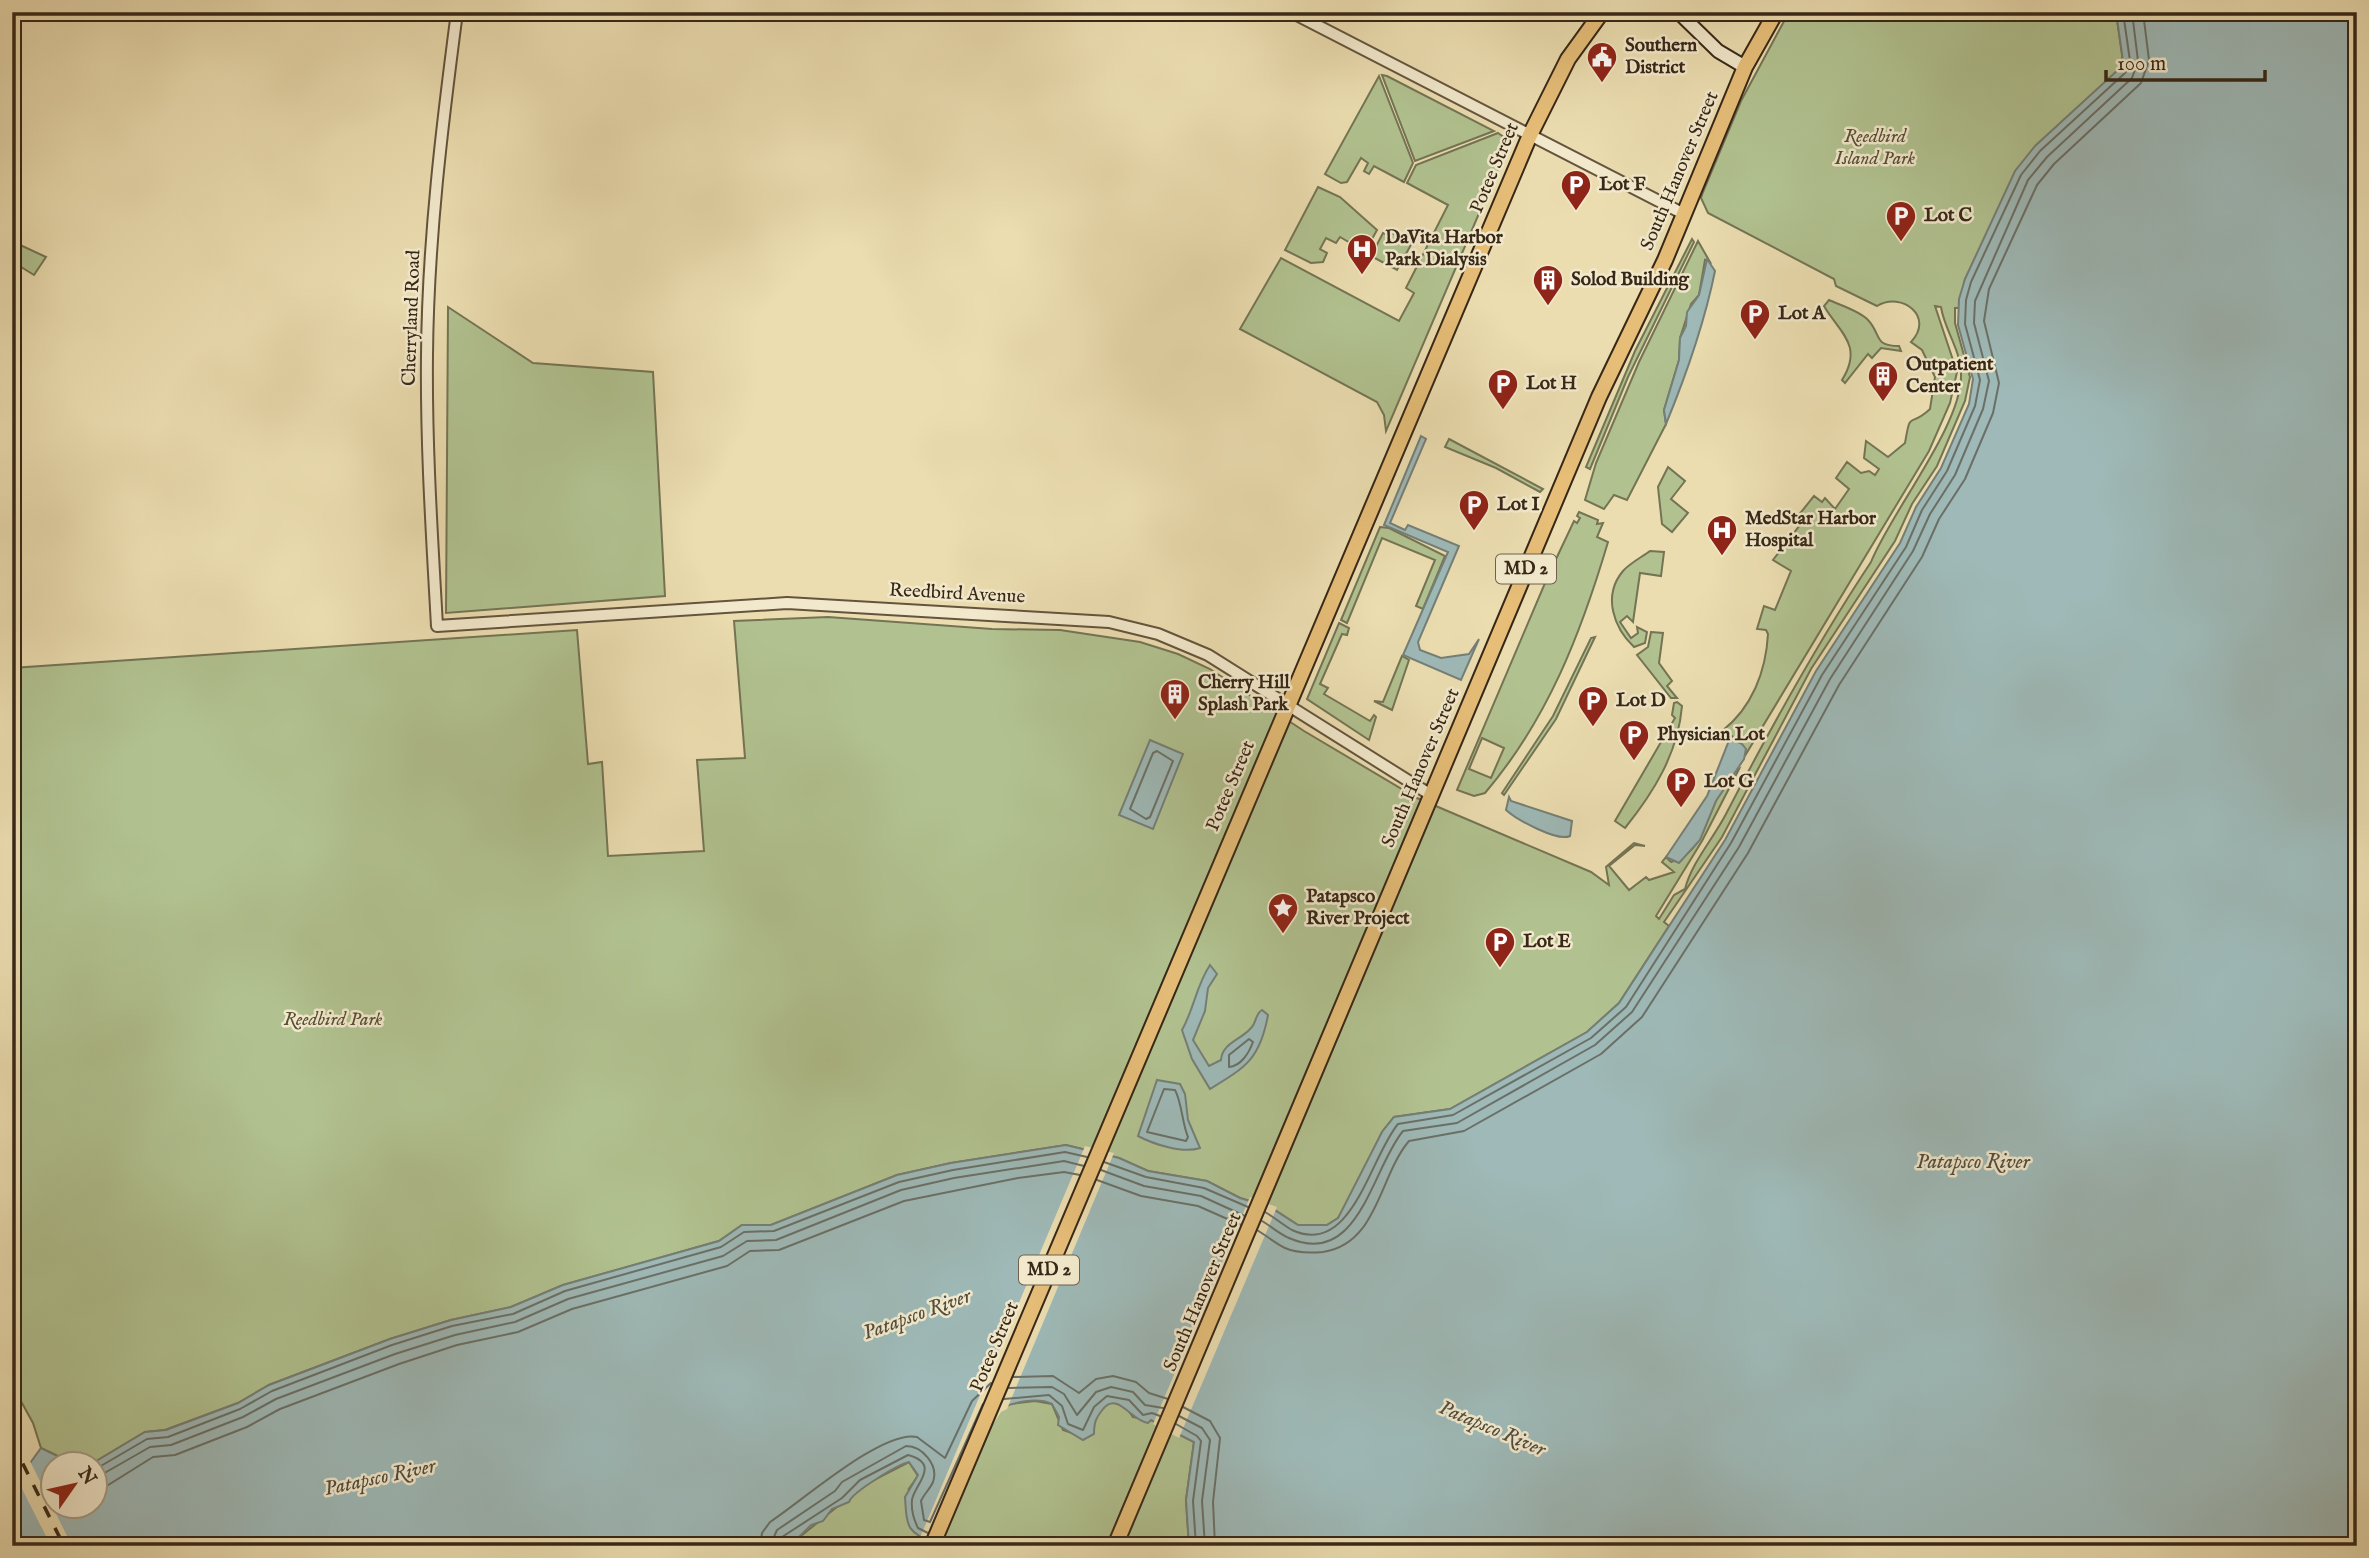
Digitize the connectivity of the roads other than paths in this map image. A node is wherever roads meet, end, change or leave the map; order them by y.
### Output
1 (457, 12) edge
2 (1291, 12) edge
3 (1602, 12) edge
4 (1678, 12) edge
5 (1776, 12) edge
6 (1745, 67) junction
7 (1530, 135) junction
8 (1684, 214) junction
9 (437, 626) joint
10 (1286, 704) junction
11 (1431, 795) junction
12 (932, 1546) edge
13 (1115, 1546) edge

1 - 9 street, Cherryland Road
2 - 7 street
3 - 7 main road, Potee Street / MD 2
4 - 6 main road
5 - 6 main road, South Hanover Street / MD 2
6 - 8 main road, South Hanover Street / MD 2
7 - 8 street
7 - 10 main road, Potee Street / MD 2
8 - 11 main road, South Hanover Street / MD 2
9 - 10 street, Reedbird Avenue
10 - 11 street, Reedbird Avenue
10 - 12 main road, Potee Street / MD 2
11 - 13 main road, South Hanover Street / MD 2

